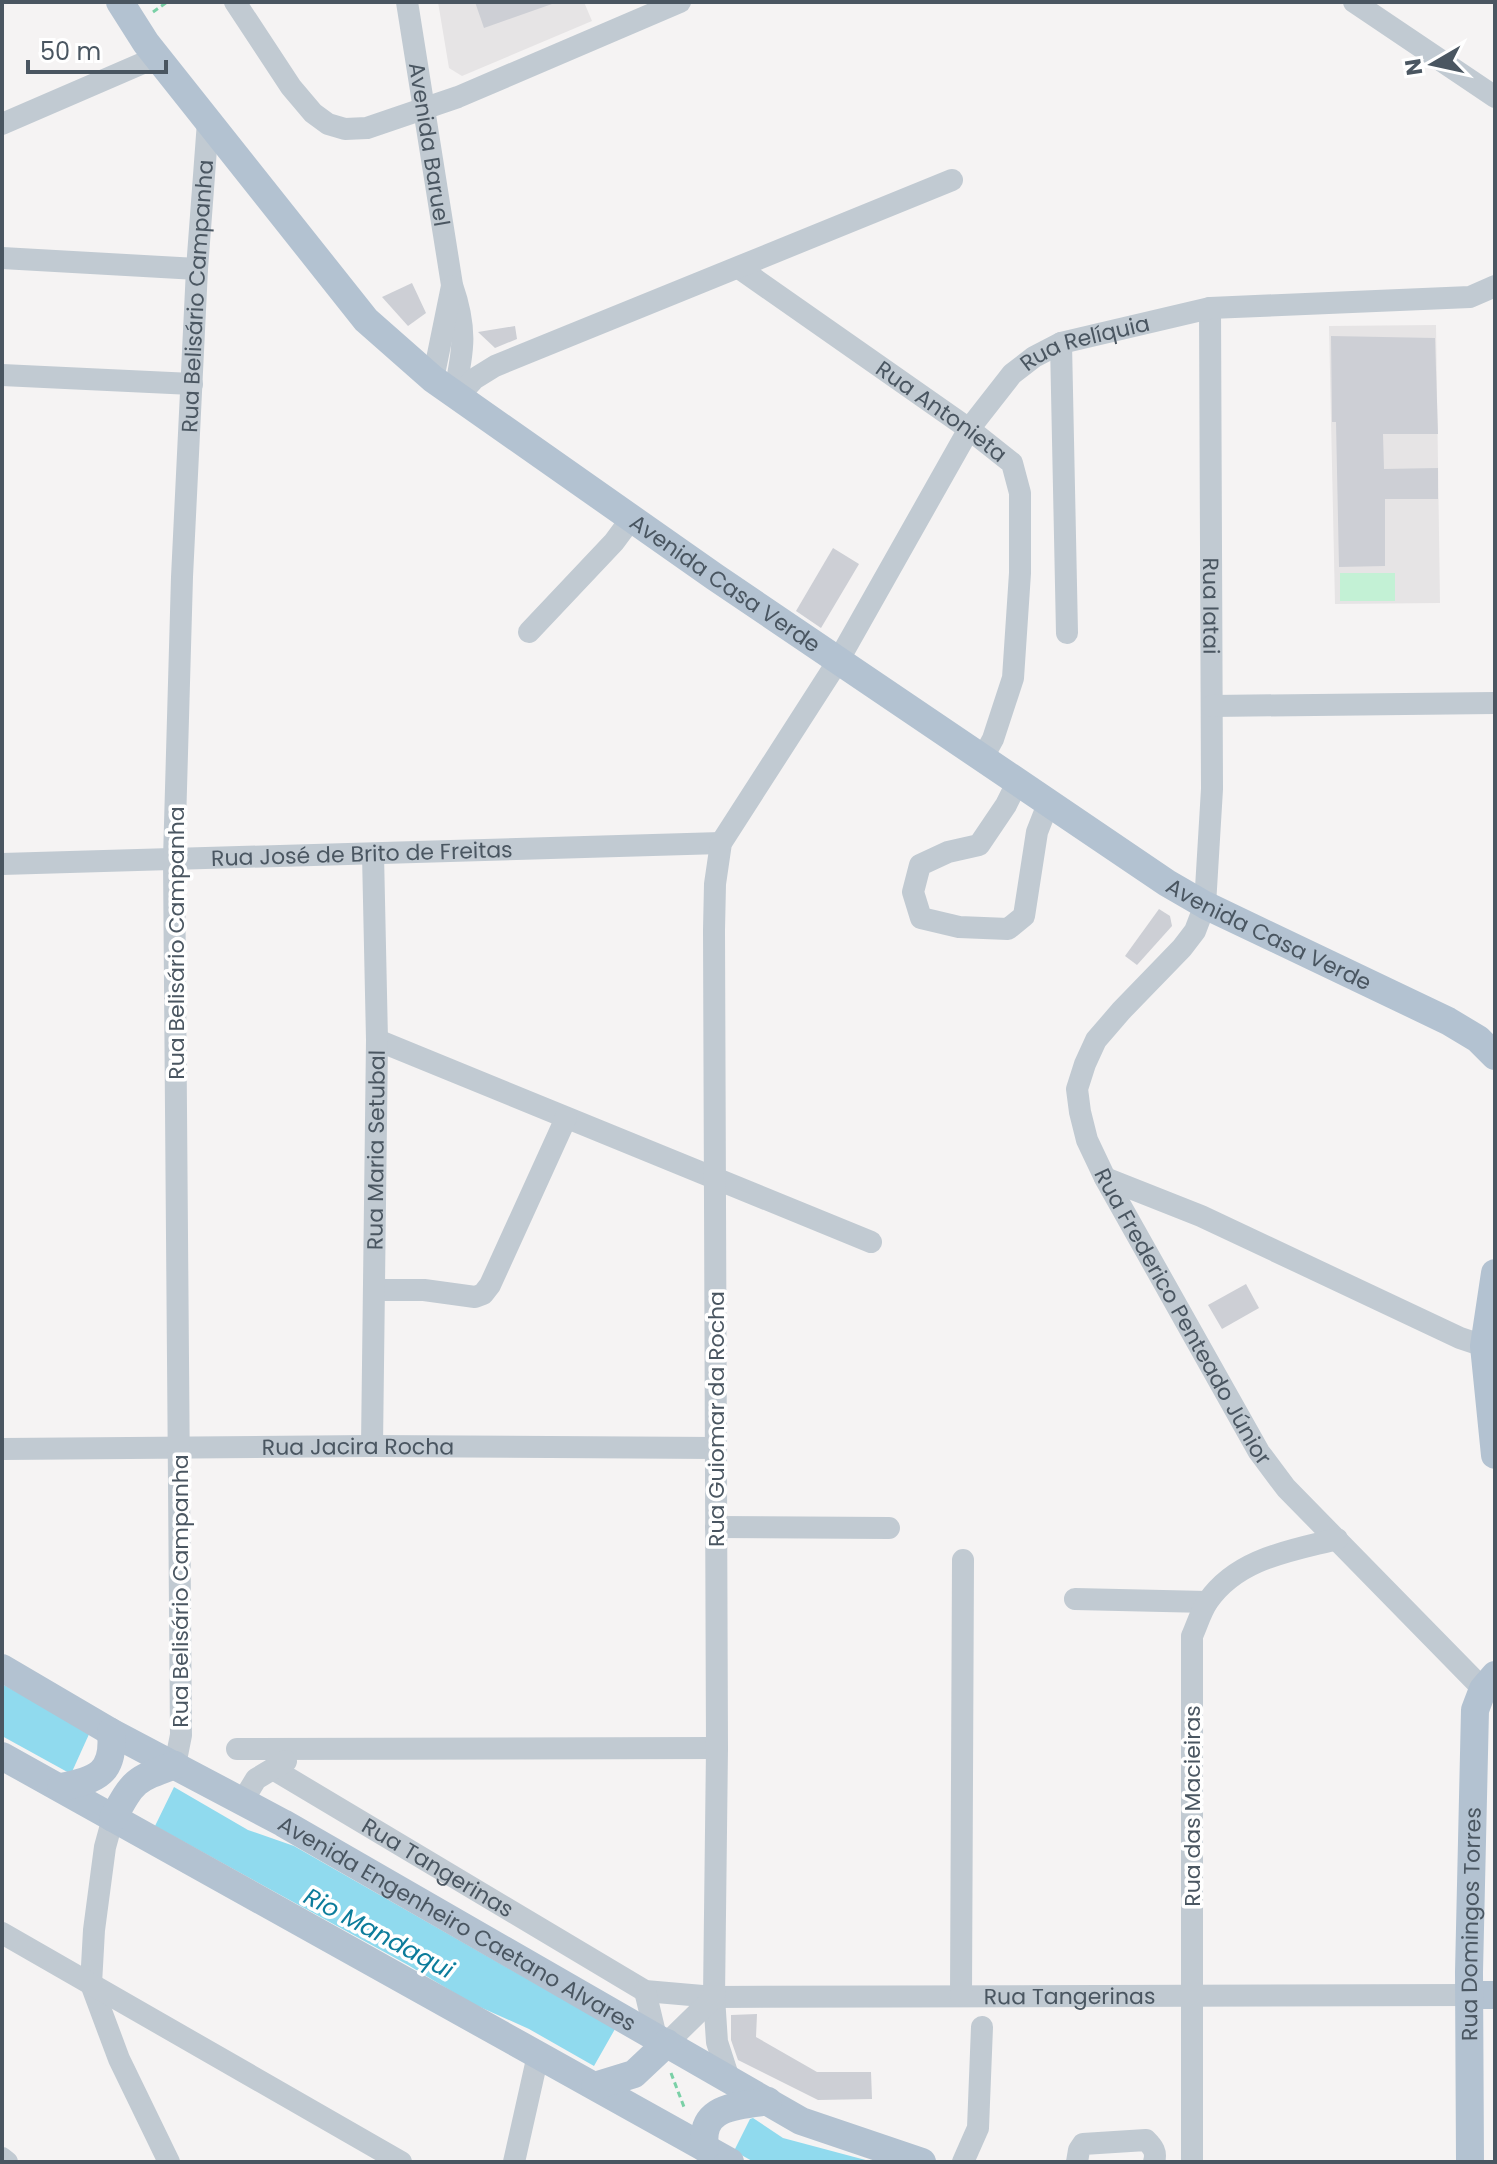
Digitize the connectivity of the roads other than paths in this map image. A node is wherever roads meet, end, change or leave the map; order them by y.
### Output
1 (120, 2) edge
2 (235, 2) edge
3 (407, 2) edge
4 (680, 2) edge
5 (1354, 2) edge
6 (157, 57) junction
7 (1495, 97) edge
8 (424, 108) junction
9 (208, 122) junction
10 (2, 124) edge
11 (952, 180) dead end
12 (2, 258) edge
13 (739, 268) junction
14 (197, 269) junction
15 (1495, 286) edge
16 (1470, 297) junction
17 (1495, 299) edge
18 (1210, 308) junction
19 (1061, 343) junction
20 (2, 375) edge
21 (192, 384) junction
22 (448, 390) junction
23 (969, 429) junction
24 (631, 519) junction
25 (529, 632) dead end
26 (1067, 633) dead end
27 (838, 661) junction
28 (1495, 703) edge
29 (1212, 706) junction
30 (982, 759) junction
31 (1017, 783) junction
32 (1048, 804) junction
33 (721, 843) junction
34 (373, 854) junction
35 (174, 859) junction
36 (2, 864) edge
37 (1205, 905) junction
38 (1448, 1021) junction
39 (1495, 1034) edge
40 (377, 1040) junction
41 (1495, 1056) edge
42 (566, 1118) junction
43 (1105, 1178) junction
44 (715, 1180) junction
45 (871, 1242) dead end
46 (1495, 1273) edge
47 (375, 1290) junction
48 (1484, 1346) junction
49 (372, 1446) junction
50 (180, 1447) junction
51 (716, 1448) junction
52 (2, 1449) edge
53 (1495, 1455) edge
54 (716, 1527) junction
55 (889, 1528) dead end
56 (1337, 1539) junction
57 (963, 1560) dead end
58 (1075, 1599) dead end
59 (1207, 1602) junction
60 (2, 1668) edge
61 (1491, 1686) edge
62 (111, 1732) junction
63 (717, 1748) junction
64 (237, 1749) dead end
65 (312, 1750) junction
66 (2, 1756) edge
67 (175, 1765) junction
68 (273, 1769) junction
69 (61, 1787) junction
70 (242, 1802) junction
71 (113, 1818) junction
72 (2, 1933) edge
73 (91, 1984) junction
74 (645, 1991) junction
75 (1192, 1994) junction
76 (961, 1995) junction
77 (1482, 1995) edge
78 (714, 1997) junction
79 (982, 2027) dead end
80 (664, 2050) junction
81 (538, 2055) junction
82 (729, 2079) junction
83 (595, 2086) junction
84 (768, 2101) junction
85 (705, 2148) junction
86 (2, 2158) edge
87 (7, 2162) edge
88 (169, 2162) edge
89 (401, 2162) edge
90 (514, 2162) edge
91 (730, 2162) edge
92 (922, 2162) edge
93 (963, 2162) edge
94 (1077, 2162) edge
95 (1154, 2162) edge
96 (1192, 2162) edge
97 (1470, 2162) edge

1 - 6 main road, Avenida Casa Verde
2 - 8 street
3 - 8 street, Avenida Baruel
4 - 8 street
5 - 7 street
6 - 9 main road, Avenida Casa Verde
6 - 10 street
8 - 22 street, Avenida Baruel
9 - 14 street, Rua Belisário Campanha
9 - 22 main road, Avenida Casa Verde
11 - 13 street
12 - 14 street
13 - 22 street
13 - 23 street, Rua Antonieta
14 - 21 street, Rua Belisário Campanha
15 - 16 street, Rua Relíquia
16 - 17 street
16 - 18 street, Rua Relíquia
18 - 19 street, Rua Relíquia
18 - 29 street, Rua Iatai
19 - 23 street, Rua Relíquia
19 - 26 street
20 - 21 street
21 - 35 street, Rua Belisário Campanha
22 - 24 main road, Avenida Casa Verde
23 - 27 street, Rua Relíquia
23 - 30 street, Rua Antonieta
24 - 25 street
24 - 27 main road, Avenida Casa Verde
27 - 30 main road, Avenida Casa Verde
27 - 33 street, Rua Relíquia
28 - 29 street
29 - 37 street, Rua Iatai
30 - 31 main road, Avenida Casa Verde
31 - 32 main road, Avenida Casa Verde
31 - 32 street
32 - 37 main road, Avenida Casa Verde
33 - 34 street, Rua José de Brito de Freitas
33 - 44 street, Rua Guiomar da Rocha
34 - 35 street, Rua José de Brito de Freitas
34 - 40 street, Rua Maria Setubal
35 - 36 street, Rua José de Brito de Freitas
35 - 50 street, Rua Belisário Campanha
37 - 38 main road, Avenida Casa Verde
37 - 43 street, Rua Frederico Penteado Júnior
38 - 39 main road, Avenida Casa Verde
38 - 41 main road, Avenida Casa Verde
40 - 42 street
40 - 47 street, Rua Maria Setubal
42 - 44 street
42 - 47 street
43 - 48 street
43 - 56 street, Rua Frederico Penteado Júnior
44 - 45 street
44 - 51 street, Rua Guiomar da Rocha
46 - 48 main road
47 - 49 street, Rua Maria Setubal
48 - 53 main road
49 - 50 street, Rua Jacira Rocha
49 - 51 street, Rua Jacira Rocha
50 - 52 street, Rua Jacira Rocha
50 - 67 street, Rua Belisário Campanha
51 - 54 street, Rua Guiomar da Rocha
54 - 55 street
54 - 63 street, Rua Guiomar da Rocha
56 - 59 street, Rua das Macieiras
56 - 61 street, Rua Frederico Penteado Júnior
57 - 76 street
58 - 59 street
59 - 75 street, Rua das Macieiras
60 - 62 main road, Avenida Engenheiro Caetano Alvares
61 - 77 main road, Rua Domingos Torres
62 - 67 main road, Avenida Engenheiro Caetano Alvares
62 - 69 main road
63 - 65 street
63 - 78 street, Rua Guiomar da Rocha
64 - 65 street
65 - 68 street
66 - 69 main road
67 - 70 main road, Avenida Engenheiro Caetano Alvares
67 - 71 main road
68 - 70 street
68 - 74 street, Rua Tangerinas
69 - 71 main road
70 - 80 main road, Avenida Engenheiro Caetano Alvares
71 - 73 street
71 - 81 main road
72 - 73 street
73 - 88 street
73 - 89 street
74 - 78 street, Rua Tangerinas
74 - 80 street
75 - 76 street, Rua Tangerinas
75 - 77 street, Rua Tangerinas
75 - 96 street, Rua das Macieiras
76 - 78 street, Rua Tangerinas
77 - 97 main road, Rua Domingos Torres
78 - 80 street
78 - 82 street, Rua Guiomar da Rocha
79 - 93 street
80 - 82 main road, Avenida Engenheiro Caetano Alvares
80 - 83 main road
81 - 83 main road
81 - 90 street
82 - 84 main road, Avenida Engenheiro Caetano Alvares
83 - 85 main road
84 - 85 main road
84 - 92 main road, Avenida Engenheiro Caetano Alvares
85 - 91 main road
86 - 87 street
94 - 95 street

